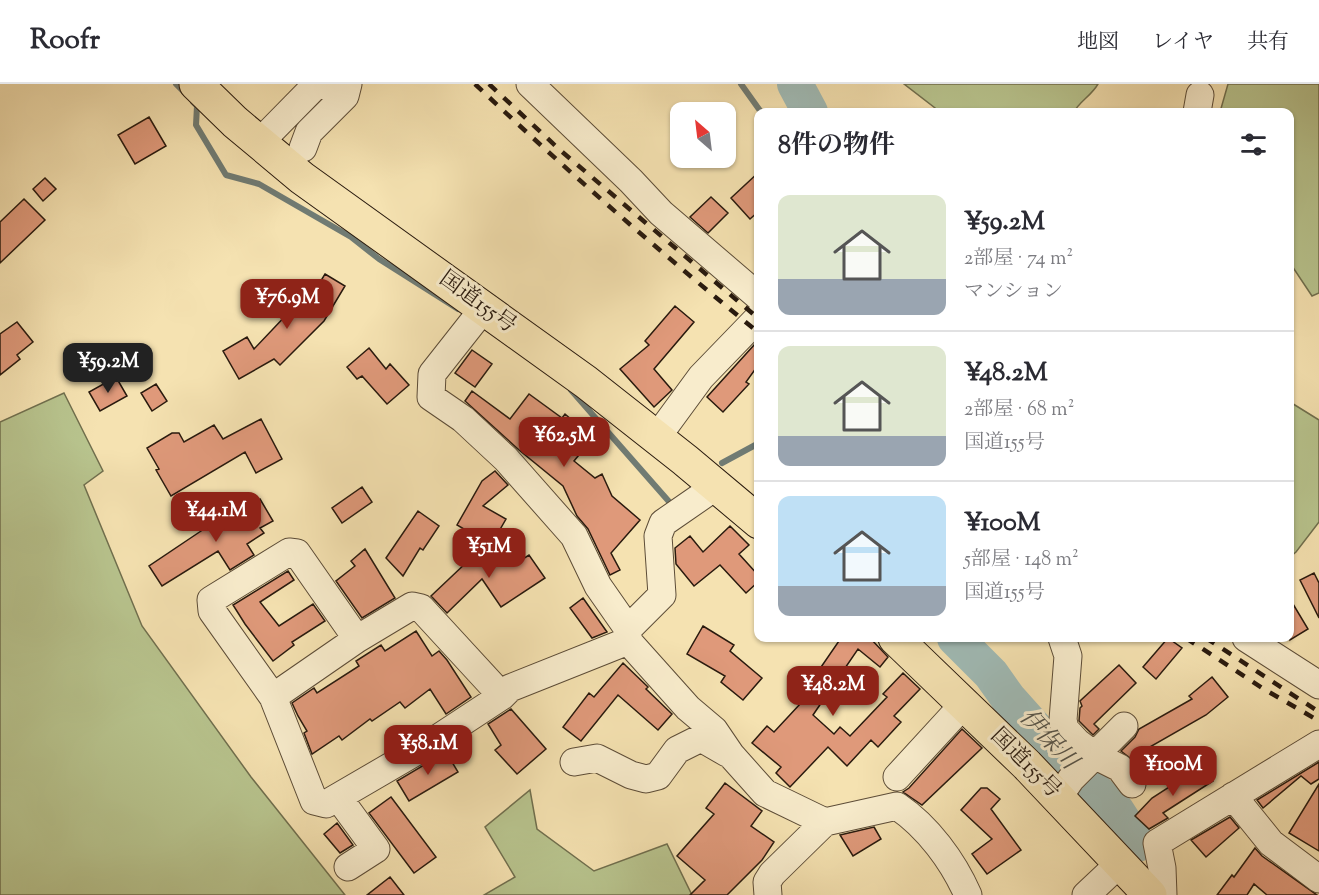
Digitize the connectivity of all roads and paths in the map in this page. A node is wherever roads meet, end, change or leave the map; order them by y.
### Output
1 (196, 84) edge
2 (329, 84) edge
3 (348, 84) edge
4 (530, 84) edge
5 (260, 143) junction
6 (303, 148) dead end
7 (754, 293) edge
8 (476, 318) junction
9 (754, 322) edge
10 (657, 437) junction
11 (715, 487) junction
12 (754, 518) edge
13 (628, 635) junction
14 (357, 639) junction
15 (899, 642) edge
16 (1063, 642) edge
17 (1252, 642) edge
18 (1319, 685) edge
19 (502, 696) junction
20 (273, 698) junction
21 (964, 704) junction
22 (1124, 726) dead end
23 (1319, 744) edge
24 (731, 755) junction
25 (574, 762) dead end
26 (1077, 775) junction
27 (897, 777) dead end
28 (1132, 784) dead end
29 (1233, 796) junction
30 (338, 797) junction
31 (825, 822) junction
32 (1119, 864) junction
33 (348, 867) dead end
34 (1319, 879) edge
35 (768, 895) edge
36 (968, 895) edge
37 (1086, 895) edge
38 (1150, 895) edge
39 (1162, 895) edge

1 - 5 highway, 国道155号
2 - 5 street
3 - 6 street
4 - 7 street
5 - 8 highway, 国道155号
8 - 10 highway, 国道155号
8 - 13 street
9 - 10 street
10 - 11 highway, 国道155号
11 - 12 highway, 国道155号
11 - 13 street
13 - 19 street
13 - 24 street
14 - 19 street
14 - 20 street
14 - 20 street
15 - 21 highway, 国道155号
16 - 26 street
17 - 18 street
19 - 30 street
20 - 30 street
21 - 26 highway, 国道155号
21 - 27 street
22 - 26 street
23 - 29 street
24 - 25 street
24 - 31 street
26 - 28 street
26 - 32 highway, 国道155号
29 - 34 street
29 - 39 street
30 - 33 street
31 - 35 street
31 - 36 street
32 - 37 street
32 - 38 highway, 国道155号

